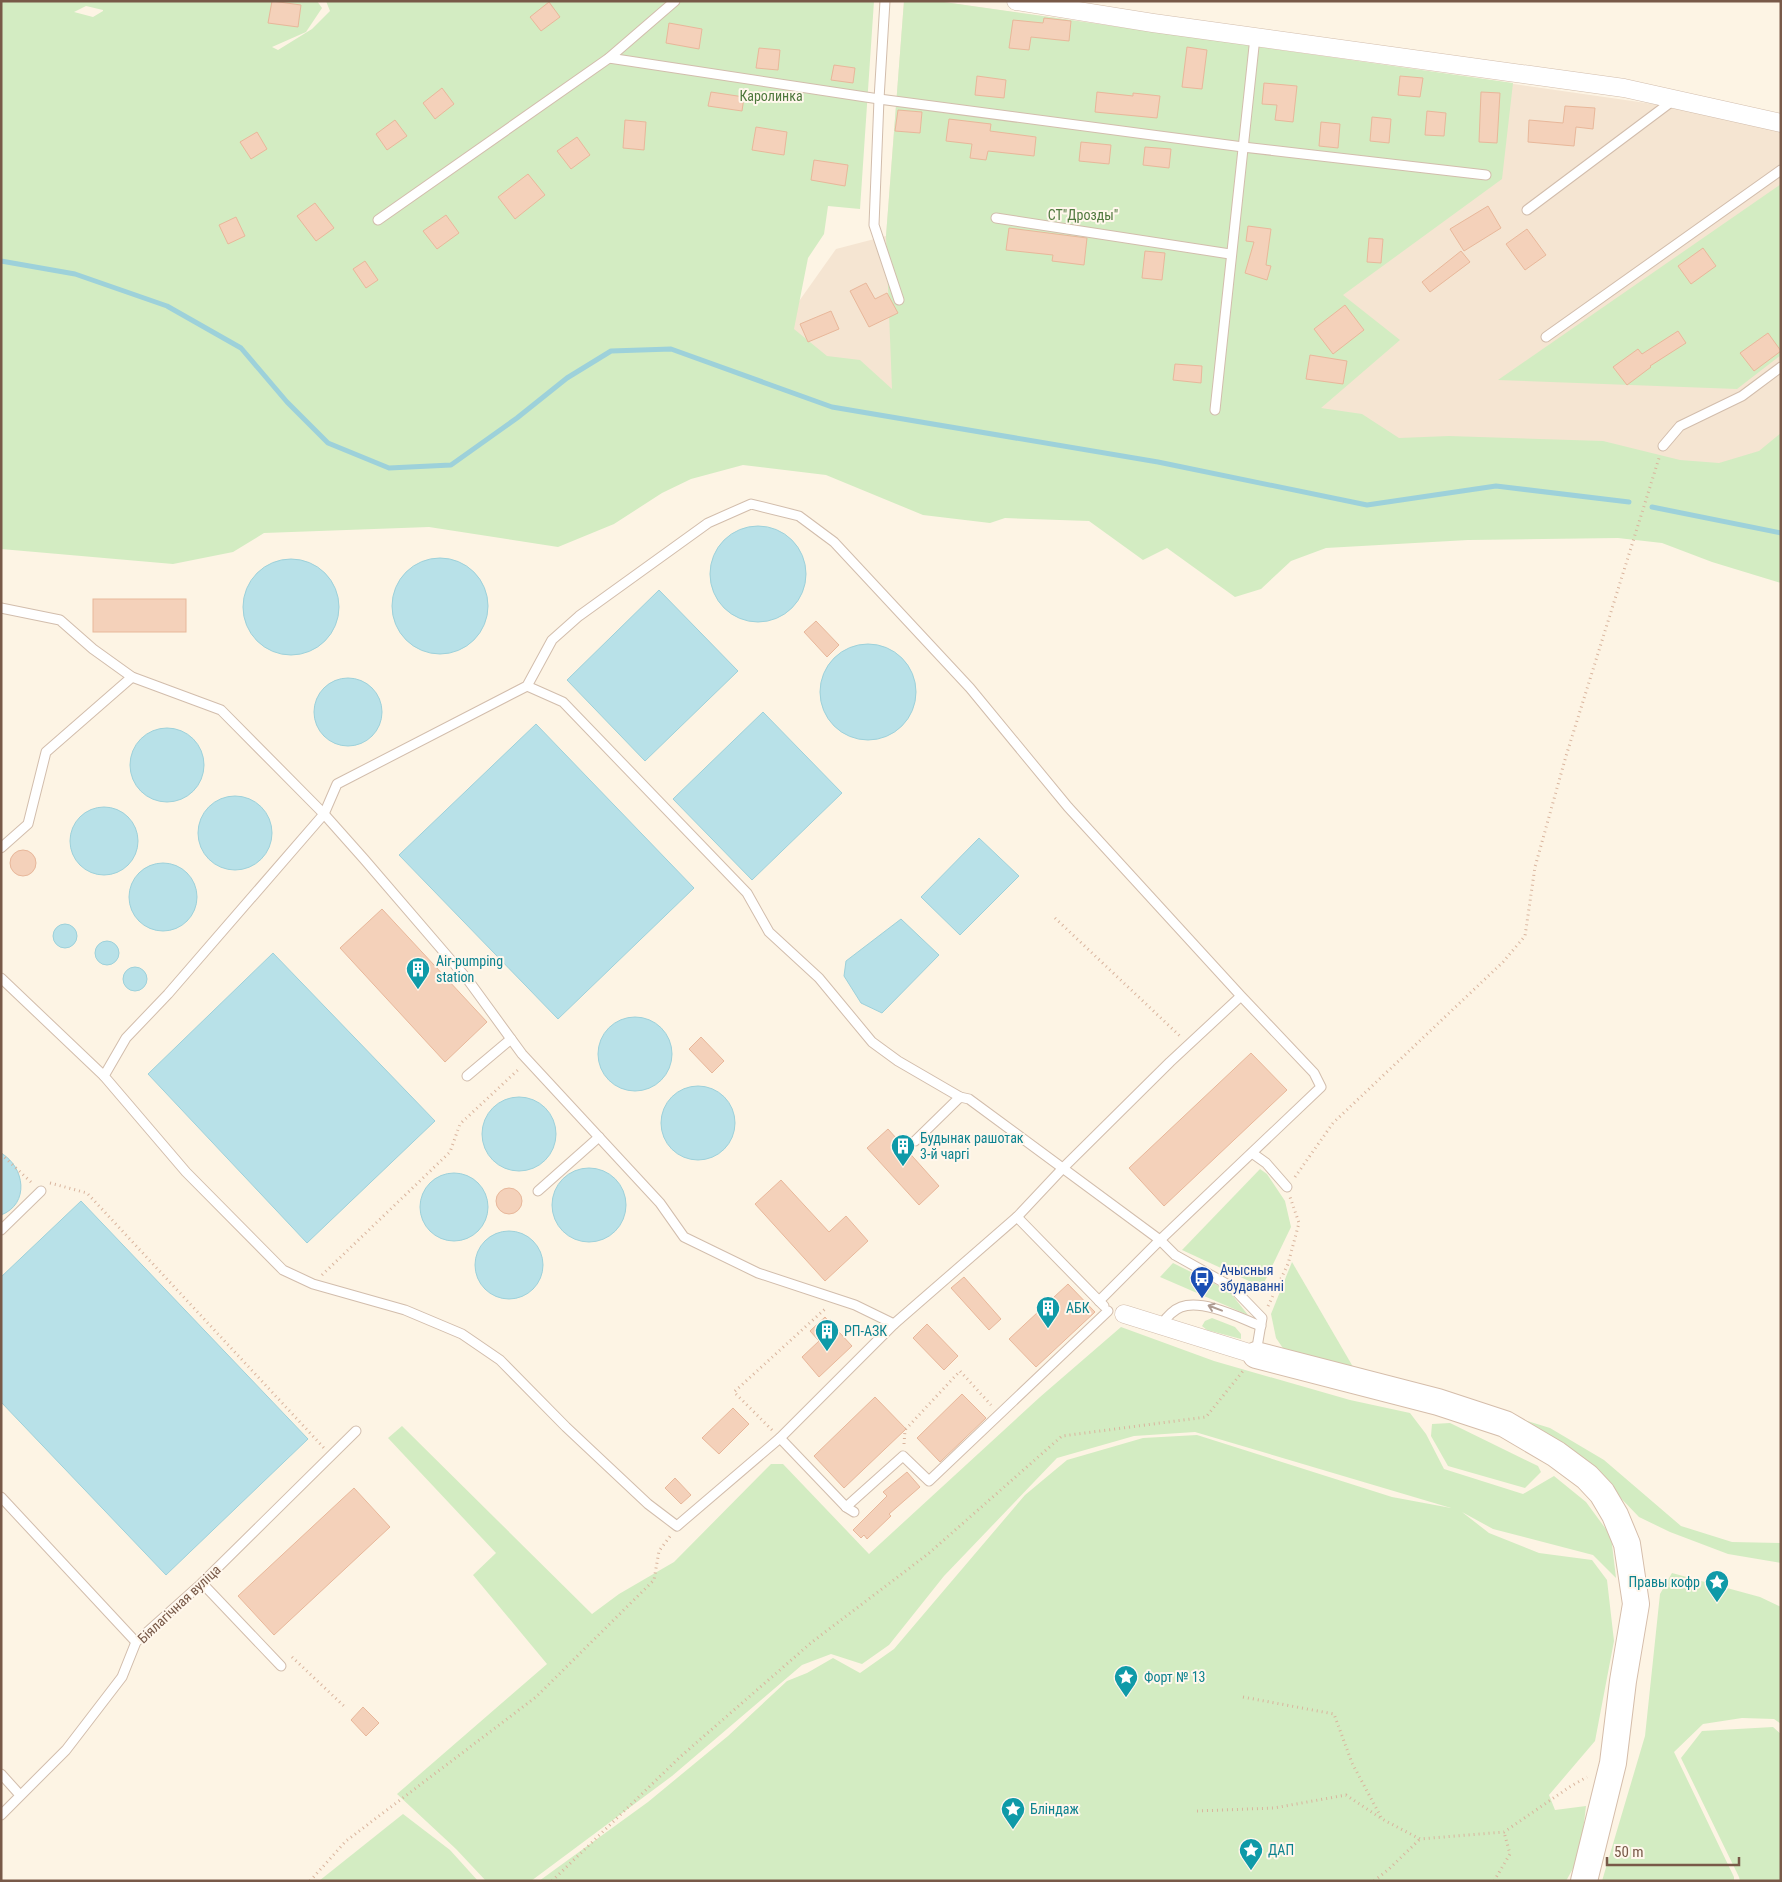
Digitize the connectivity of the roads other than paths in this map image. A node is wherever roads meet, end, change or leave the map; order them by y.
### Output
1 (676, 1) edge
2 (885, 1) edge
3 (1016, 1) edge
4 (1254, 37) junction
5 (609, 58) junction
6 (879, 99) junction
7 (1675, 99) junction
8 (1781, 123) edge
9 (1243, 147) junction
10 (1781, 170) edge
11 (1486, 175) dead end
12 (1526, 210) dead end
13 (996, 218) dead end
14 (378, 220) dead end
15 (1230, 254) junction
16 (899, 300) dead end
17 (1546, 337) dead end
18 (1781, 367) edge
19 (1215, 410) dead end
20 (1663, 446) road end
21 (1, 608) edge
22 (132, 677) junction
23 (527, 686) junction
24 (324, 814) junction
25 (1, 848) edge
26 (1, 978) edge
27 (1242, 996) junction
28 (510, 1038) junction
29 (104, 1076) junction
30 (467, 1076) dead end
31 (960, 1097) junction
32 (599, 1138) junction
33 (915, 1141) dead end
34 (1252, 1153) junction
35 (1063, 1168) junction
36 (1287, 1187) road end
37 (41, 1191) road end
38 (538, 1191) dead end
39 (1017, 1217) junction
40 (1, 1230) edge
41 (1160, 1240) junction
42 (1100, 1301) junction
43 (1116, 1312) junction
44 (1261, 1322) junction
45 (894, 1324) junction
46 (1161, 1325) junction
47 (1256, 1355) junction
48 (356, 1431) dead end
49 (780, 1438) junction
50 (1, 1496) edge
51 (202, 1583) junction
52 (136, 1642) junction
53 (281, 1666) road end
54 (1, 1774) edge
55 (20, 1795) junction
56 (1, 1815) edge
57 (1584, 1881) edge

1 - 5 lane
2 - 6 lane
3 - 4 street
4 - 7 street
4 - 9 lane
5 - 6 lane
5 - 14 lane
6 - 9 lane
6 - 16 lane
7 - 8 street
7 - 12 lane
9 - 11 lane
9 - 15 lane
10 - 17 lane
13 - 15 lane
15 - 19 lane
18 - 20 lane
21 - 22 lane
22 - 24 lane
22 - 25 lane
23 - 24 lane
23 - 27 lane
23 - 31 lane
24 - 28 lane
24 - 29 lane
26 - 29 lane
27 - 34 lane
27 - 35 lane
28 - 30 lane
28 - 32 lane
29 - 49 lane
31 - 33 lane
31 - 35 lane
32 - 38 lane
32 - 45 lane
34 - 36 lane
34 - 41 lane
35 - 39 lane
35 - 41 lane
37 - 40 lane
39 - 42 lane
39 - 45 lane
41 - 42 lane
41 - 44 lane
42 - 43 lane
43 - 46 street
43 - 49 lane
44 -> 46 lane
44 - 47 lane
45 - 49 lane
46 - 47 street
47 - 57 street
48 - 51 lane, Біялагічная вуліца
50 - 52 lane
51 - 52 lane, Біялагічная вуліца
51 - 53 lane
52 - 55 lane, Біялагічная вуліца
54 - 55 lane
55 - 56 lane, Біялагічная вуліца

